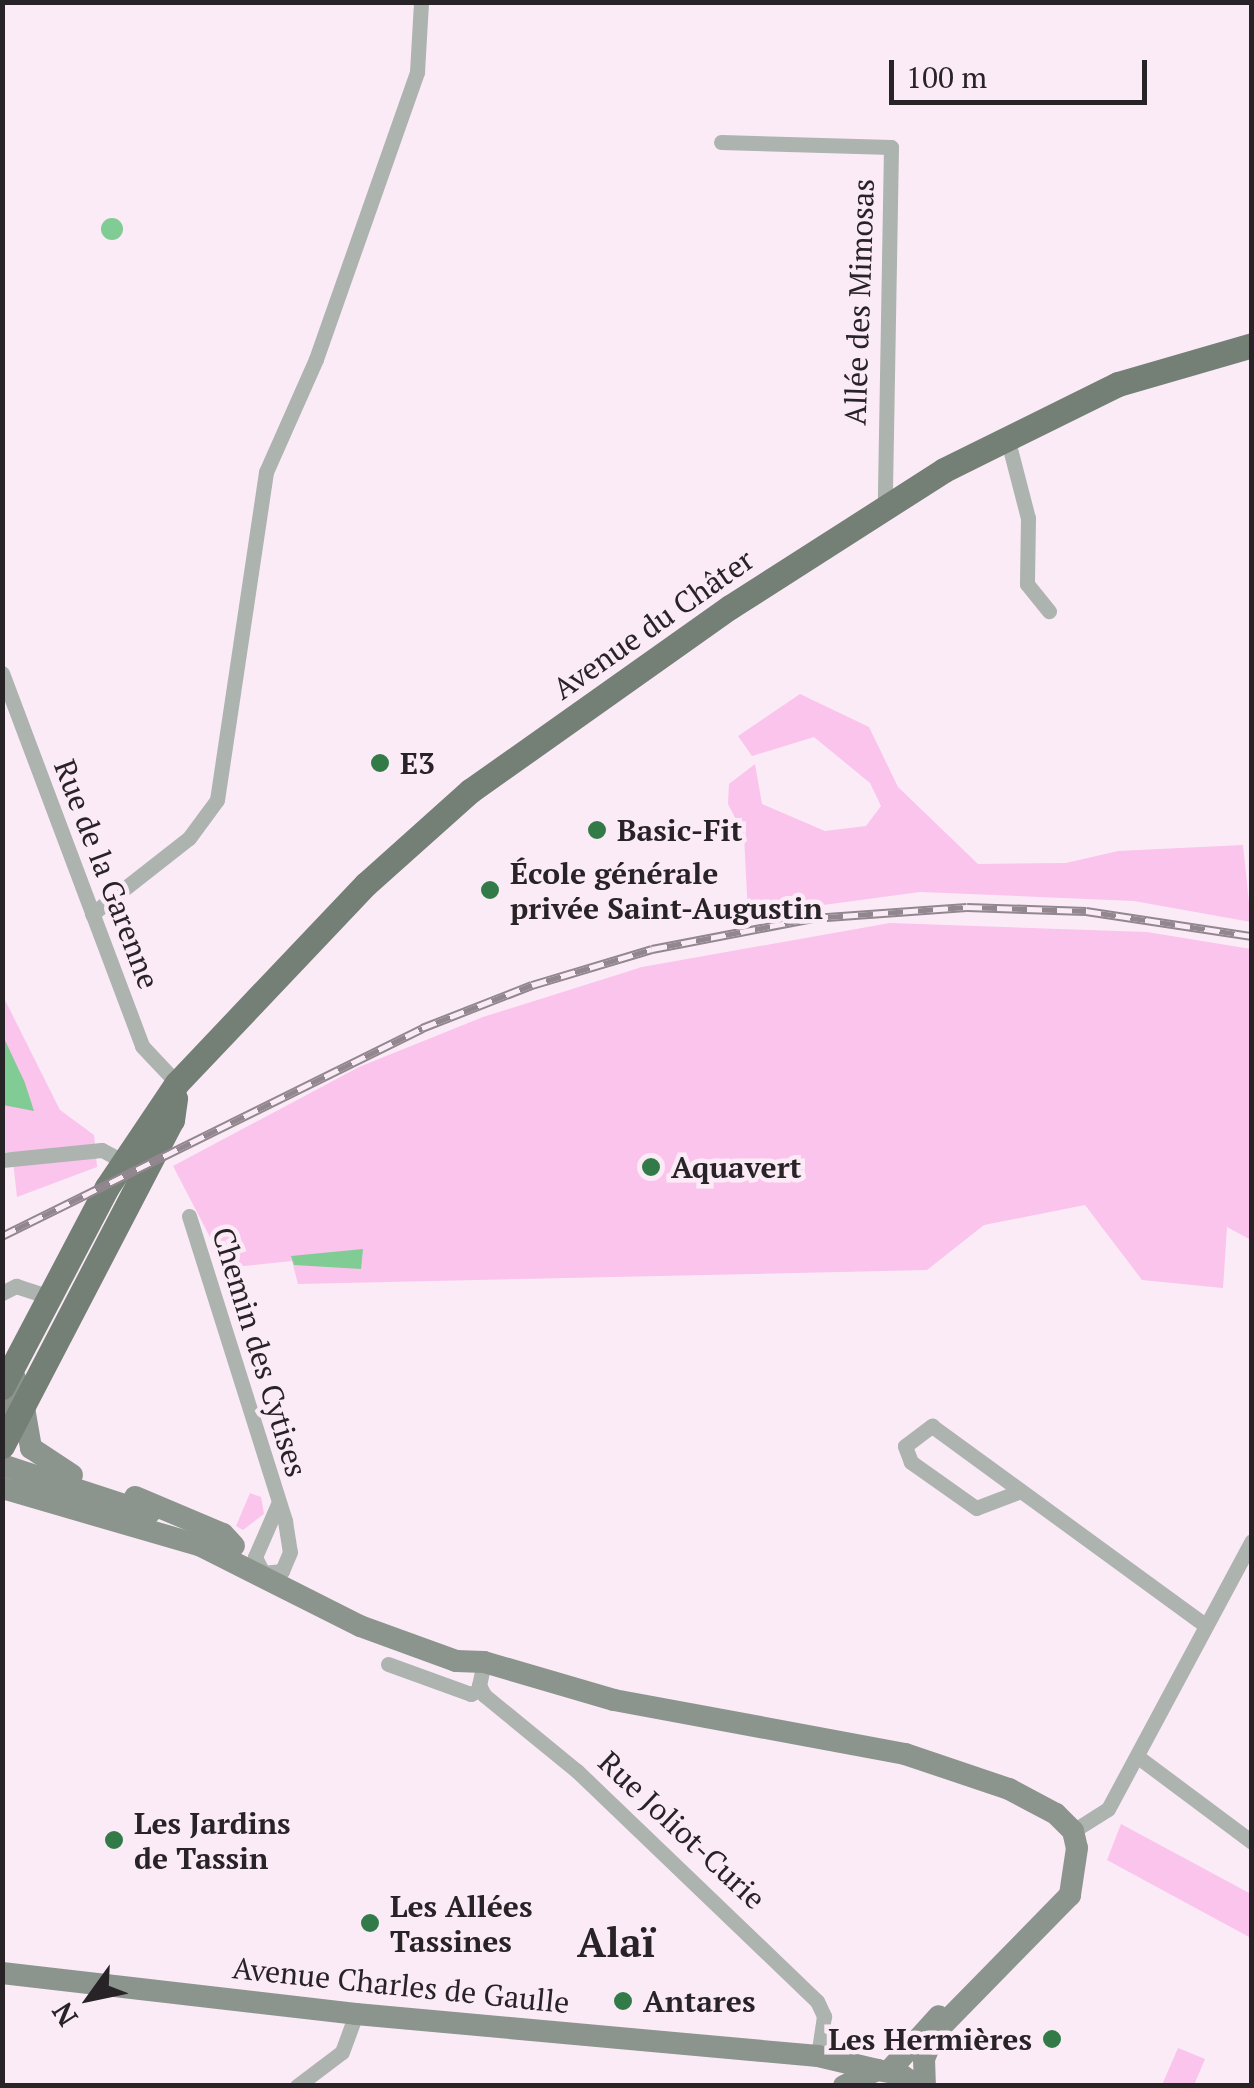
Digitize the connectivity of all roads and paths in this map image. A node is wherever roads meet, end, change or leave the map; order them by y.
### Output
1 (421, 2) edge
2 (722, 142) dead end
3 (1252, 345) edge
4 (1007, 437) junction
5 (885, 508) junction
6 (1049, 611) dead end
7 (2, 673) edge
8 (92, 914) junction
9 (177, 1083) junction
10 (2, 1160) edge
11 (123, 1161) junction
12 (189, 1216) dead end
13 (2, 1294) edge
14 (52, 1298) junction
15 (11, 1392) edge
16 (2, 1446) edge
17 (2, 1465) edge
18 (2, 1488) edge
19 (1021, 1492) junction
20 (278, 1504) junction
21 (1250, 1547) edge
22 (258, 1562) junction
23 (1206, 1625) junction
24 (484, 1662) junction
25 (388, 1664) dead end
26 (480, 1689) junction
27 (1138, 1757) junction
28 (1073, 1831) junction
29 (1252, 1842) edge
30 (2, 1973) edge
31 (962, 2000) junction
32 (356, 2014) junction
33 (818, 2056) junction
34 (794, 2057) junction
35 (883, 2070) junction
36 (297, 2086) edge
37 (836, 2086) edge
38 (844, 2086) edge
39 (917, 2086) edge
40 (924, 2086) edge

1 - 8 street
2 - 5 street, Allée des Mimosas
3 - 4 main road, Avenue du Châter
4 - 5 main road, Avenue du Châter
4 - 6 street
5 - 9 main road, Avenue du Châter
7 - 8 street, Rue de la Garenne
8 - 9 street, Rue de la Garenne
9 - 11 main road, Avenue du Châter
9 - 15 main road
10 - 11 street
11 - 14 main road, Avenue du Châter
12 - 20 street, Chemin des Cytises
13 - 14 street
14 - 15 main road, Avenue du Châter
15 - 16 main road
15 - 22 main road
17 - 22 main road
18 - 22 main road
19 - 19 street
19 - 23 street
20 - 22 street, Chemin des Cytises
20 - 22 street, Chemin des Cytises
21 - 23 street
22 - 24 main road
23 - 27 street
24 - 26 street
24 - 28 main road
25 - 26 street
26 - 33 street, Rue Joliot-Curie
27 - 28 street
27 - 29 street
28 - 31 main road
30 - 32 main road, Avenue Charles de Gaulle
31 - 35 main road
31 - 40 main road
32 - 34 main road, Avenue Charles de Gaulle
32 - 36 street
33 - 34 main road, Avenue Charles de Gaulle
33 - 35 main road, Avenue Charles de Gaulle
34 - 37 main road, Avenue Charles de Gaulle
35 - 38 main road
35 - 39 main road, Avenue Charles de Gaulle

